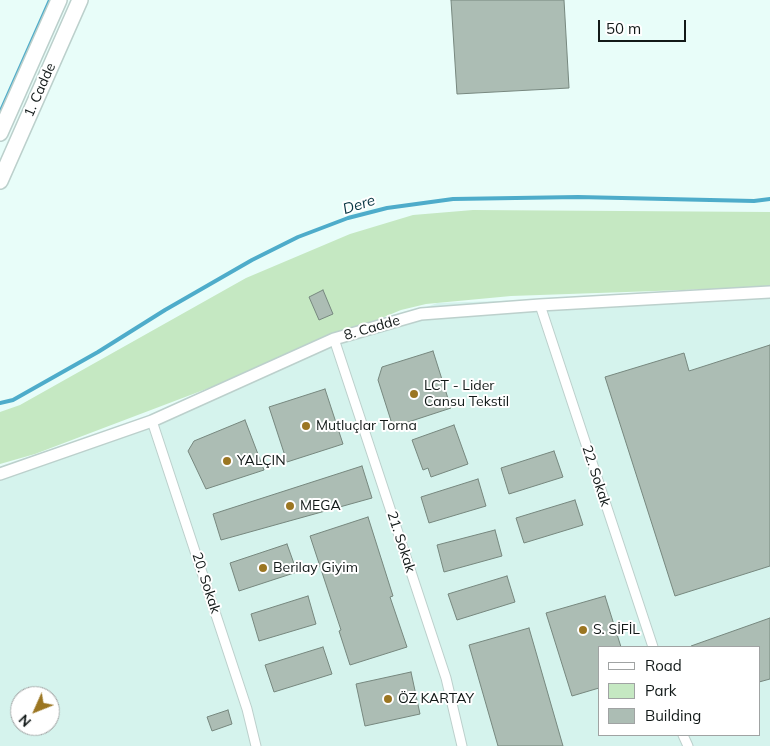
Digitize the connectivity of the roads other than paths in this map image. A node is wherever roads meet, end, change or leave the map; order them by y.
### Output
1 (59, 0) edge
2 (80, 0) edge
3 (0, 133) edge
4 (0, 181) edge
5 (770, 292) edge
6 (540, 305) junction
7 (334, 339) junction
8 (152, 421) junction
9 (0, 474) edge
10 (653, 646) edge
11 (256, 746) edge
12 (462, 746) edge

1 - 3 main road, 1. Cadde
2 - 4 main road, 1. Cadde
5 - 6 street, 8. Cadde
6 - 7 street, 8. Cadde
6 - 10 street, 22. Sokak
7 - 8 street, 8. Cadde
7 - 12 street, 21. Sokak
8 - 9 street, 8. Cadde
8 - 11 street, 20. Sokak

